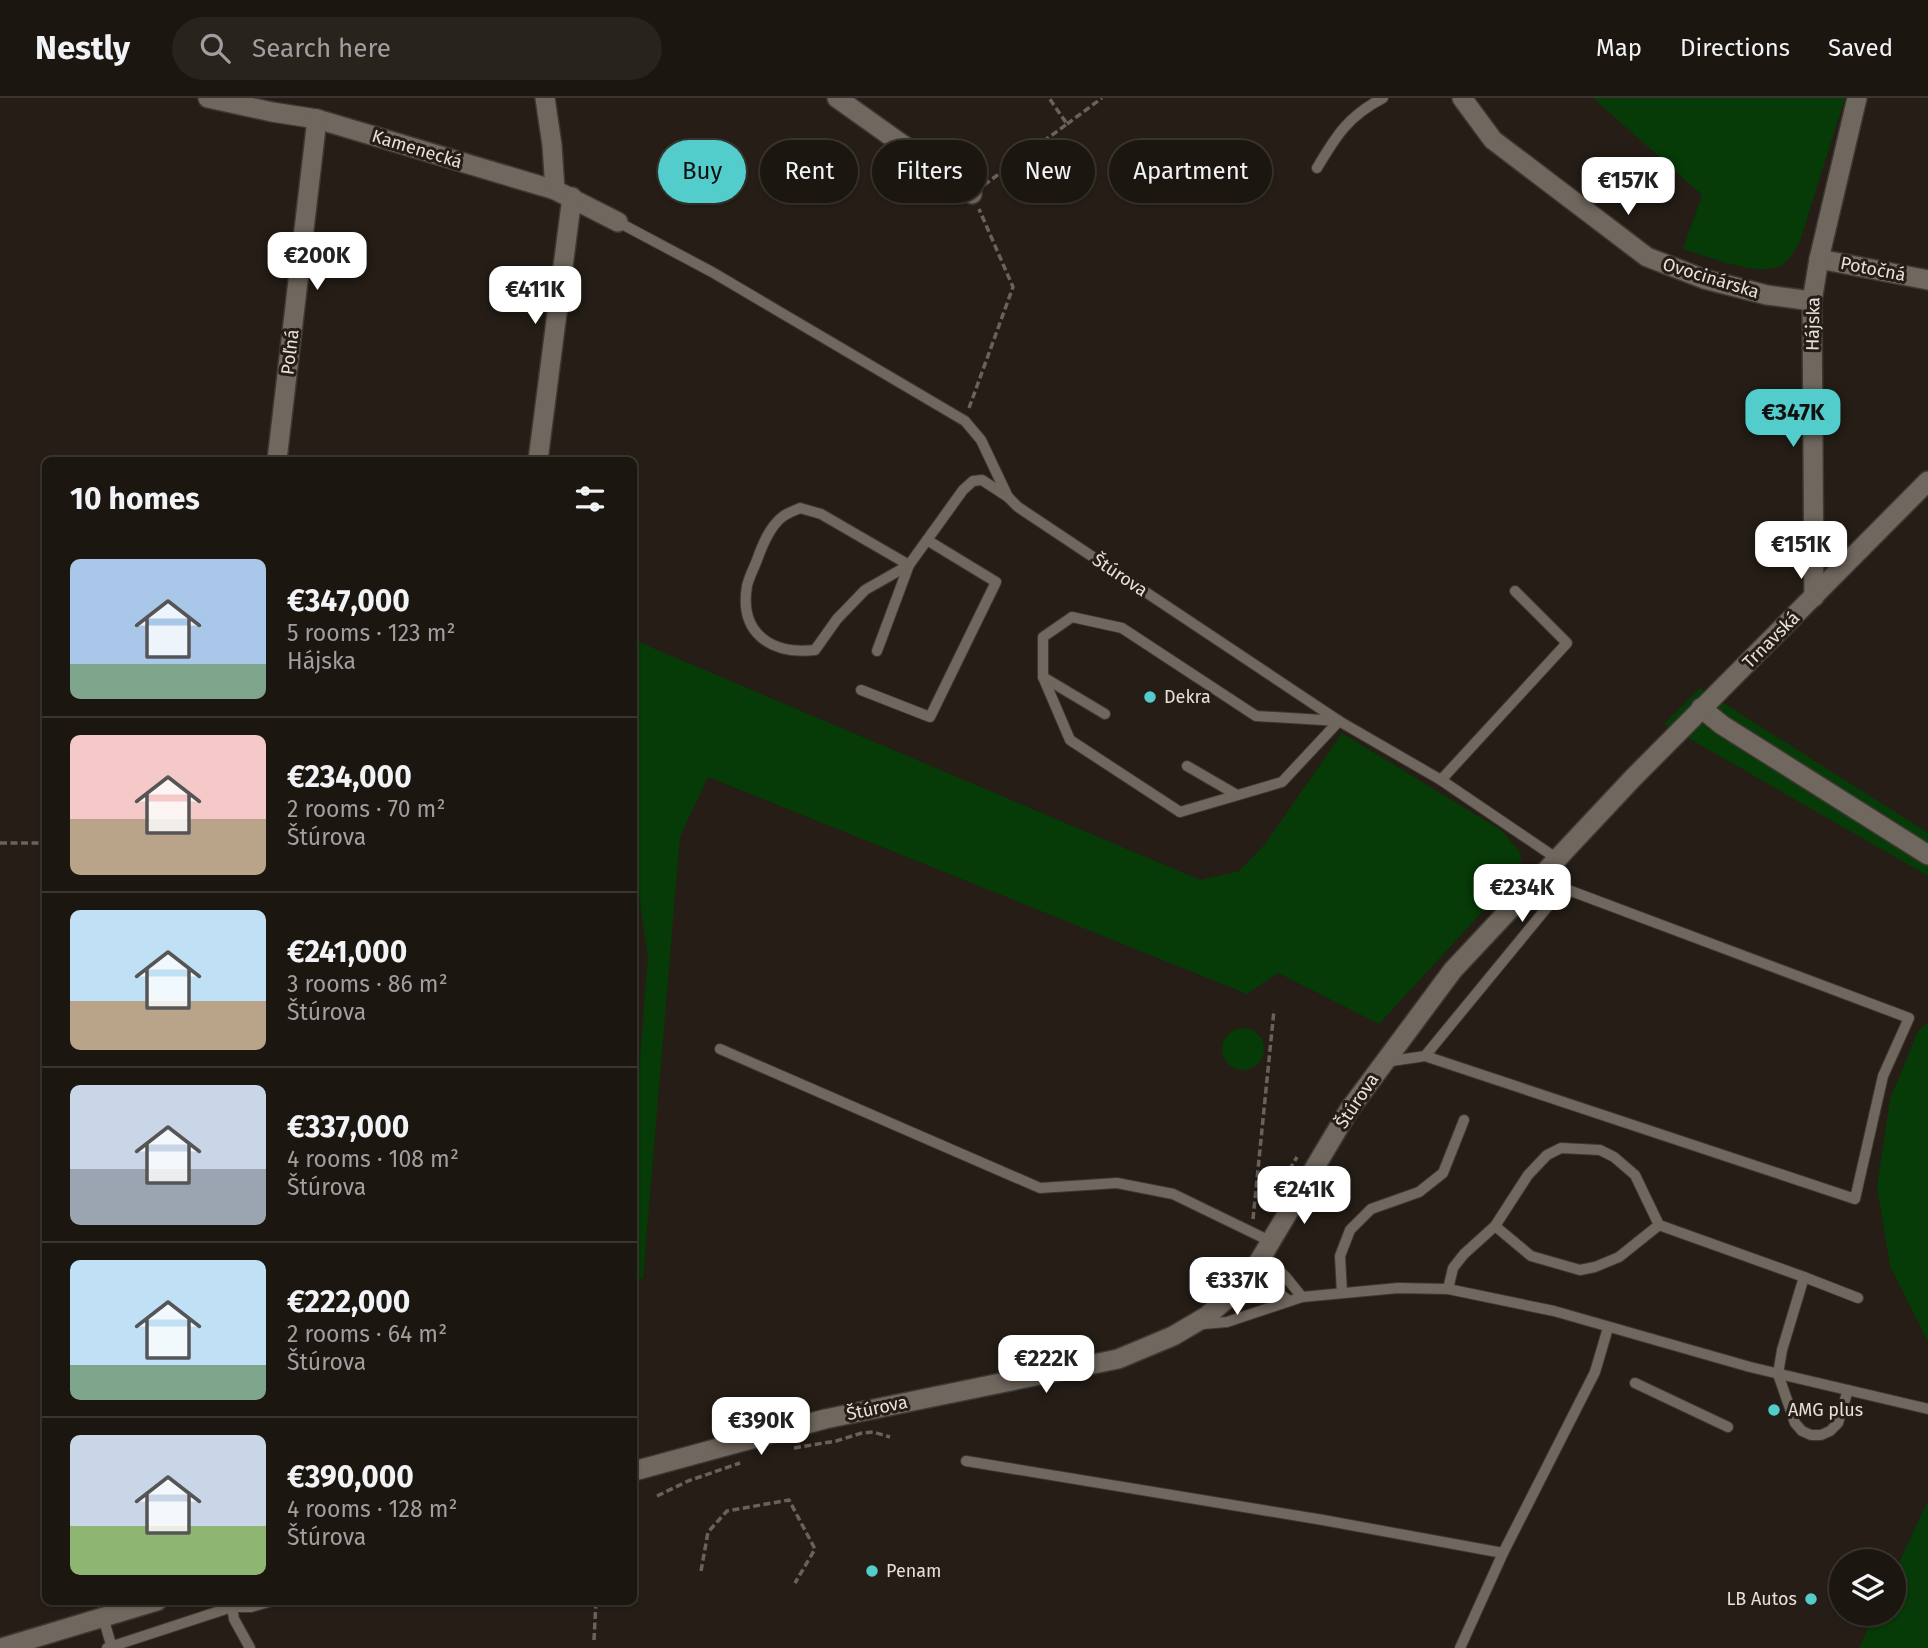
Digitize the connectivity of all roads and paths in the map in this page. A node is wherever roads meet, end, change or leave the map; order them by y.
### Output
1 (208, 98) edge
2 (545, 98) edge
3 (837, 98) edge
4 (1049, 98) edge
5 (1102, 98) edge
6 (1383, 98) edge
7 (1462, 98) edge
8 (1857, 98) edge
9 (317, 119) junction
10 (1067, 124) junction
11 (896, 140) edge
12 (1317, 168) dead end
13 (987, 183) edge
14 (563, 193) junction
15 (976, 203) edge
16 (618, 222) joint
17 (1819, 258) junction
18 (1928, 281) edge
19 (1812, 301) junction
20 (965, 421) junction
21 (277, 457) edge
22 (538, 457) edge
23 (1928, 481) edge
24 (1008, 497) junction
25 (927, 540) junction
26 (909, 565) junction
27 (1515, 591) dead end
28 (1814, 597) junction
29 (877, 651) dead end
30 (1043, 677) junction
31 (861, 690) dead end
32 (1701, 708) junction
33 (1105, 714) dead end
34 (1339, 721) junction
35 (1187, 766) dead end
36 (1441, 780) junction
37 (1237, 795) junction
38 (0, 843) edge
39 (42, 843) edge
40 (1928, 855) edge
41 (1556, 858) junction
42 (1275, 1010) dead end
43 (720, 1049) dead end
44 (1425, 1056) junction
45 (1382, 1063) junction
46 (1464, 1120) dead end
47 (1659, 1225) junction
48 (1495, 1226) junction
49 (1252, 1232) junction
50 (1263, 1257) junction
51 (1804, 1277) junction
52 (1448, 1289) junction
53 (1342, 1293) junction
54 (1302, 1297) junction
55 (1858, 1298) dead end
56 (1288, 1300) junction
57 (1191, 1326) junction
58 (1608, 1328) junction
59 (1778, 1374) junction
60 (1635, 1383) dead end
61 (1848, 1390) junction
62 (1928, 1409) edge
63 (1728, 1427) dead end
64 (890, 1437) dead end
65 (782, 1451) dead end
66 (746, 1461) dead end
67 (966, 1461) dead end
68 (637, 1470) edge
69 (657, 1496) dead end
70 (1503, 1553) junction
71 (701, 1571) dead end
72 (795, 1583) dead end
73 (144, 1605) edge
74 (229, 1605) edge
75 (232, 1605) edge
76 (238, 1605) edge
77 (258, 1605) edge
78 (596, 1605) edge
79 (103, 1617) junction
80 (594, 1640) dead end
81 (1, 1648) edge
82 (110, 1648) edge
83 (250, 1648) edge
84 (1460, 1648) edge

1 - 9 street, Kamenecká
2 - 14 street
3 - 11 street
4 - 10 path
5 - 10 path
6 - 12 lane
7 - 19 street, Ovocinárska
8 - 17 street, Hájska
9 - 14 street, Kamenecká
9 - 21 street, Poľná
10 - 13 path
14 - 16 street, Kamenecká
14 - 22 street
15 - 20 path
16 - 20 lane
17 - 18 street, Potočná
17 - 19 street, Hájska
19 - 28 street, Hájska
20 - 24 lane
23 - 28 street, Trnavská
24 - 25 lane, Štúrova
24 - 34 lane, Štúrova
25 - 26 lane
25 - 31 lane
26 - 26 lane
26 - 29 lane
27 - 36 lane
28 - 32 street, Trnavská
30 - 33 lane
30 - 34 lane, Štúrova
30 - 37 lane
32 - 40 street
32 - 41 street, Štúrova
34 - 36 lane, Štúrova
34 - 37 lane
35 - 37 lane
36 - 41 lane, Štúrova
38 - 39 path
41 - 45 street, Štúrova
42 - 49 path
43 - 49 lane
44 - 44 lane
44 - 45 lane
45 - 50 street, Štúrova
46 - 53 lane
47 - 48 lane
47 - 48 lane
47 - 51 lane
48 - 52 lane
49 - 50 lane
50 - 54 lane
50 - 56 lane
50 - 57 street, Štúrova
51 - 55 lane
51 - 59 lane
52 - 53 lane
52 - 58 lane
53 - 54 lane
54 - 56 lane
56 - 57 lane
57 - 68 street, Štúrova
58 - 59 lane
58 - 70 lane
59 - 61 lane
59 - 61 lane
60 - 63 lane
61 - 62 lane
64 - 65 path
66 - 69 path
67 - 70 lane
70 - 84 lane
71 - 72 path
73 - 79 street
74 - 82 lane
75 - 83 lane
76 - 77 lane
78 - 80 path
79 - 81 street
79 - 82 lane

